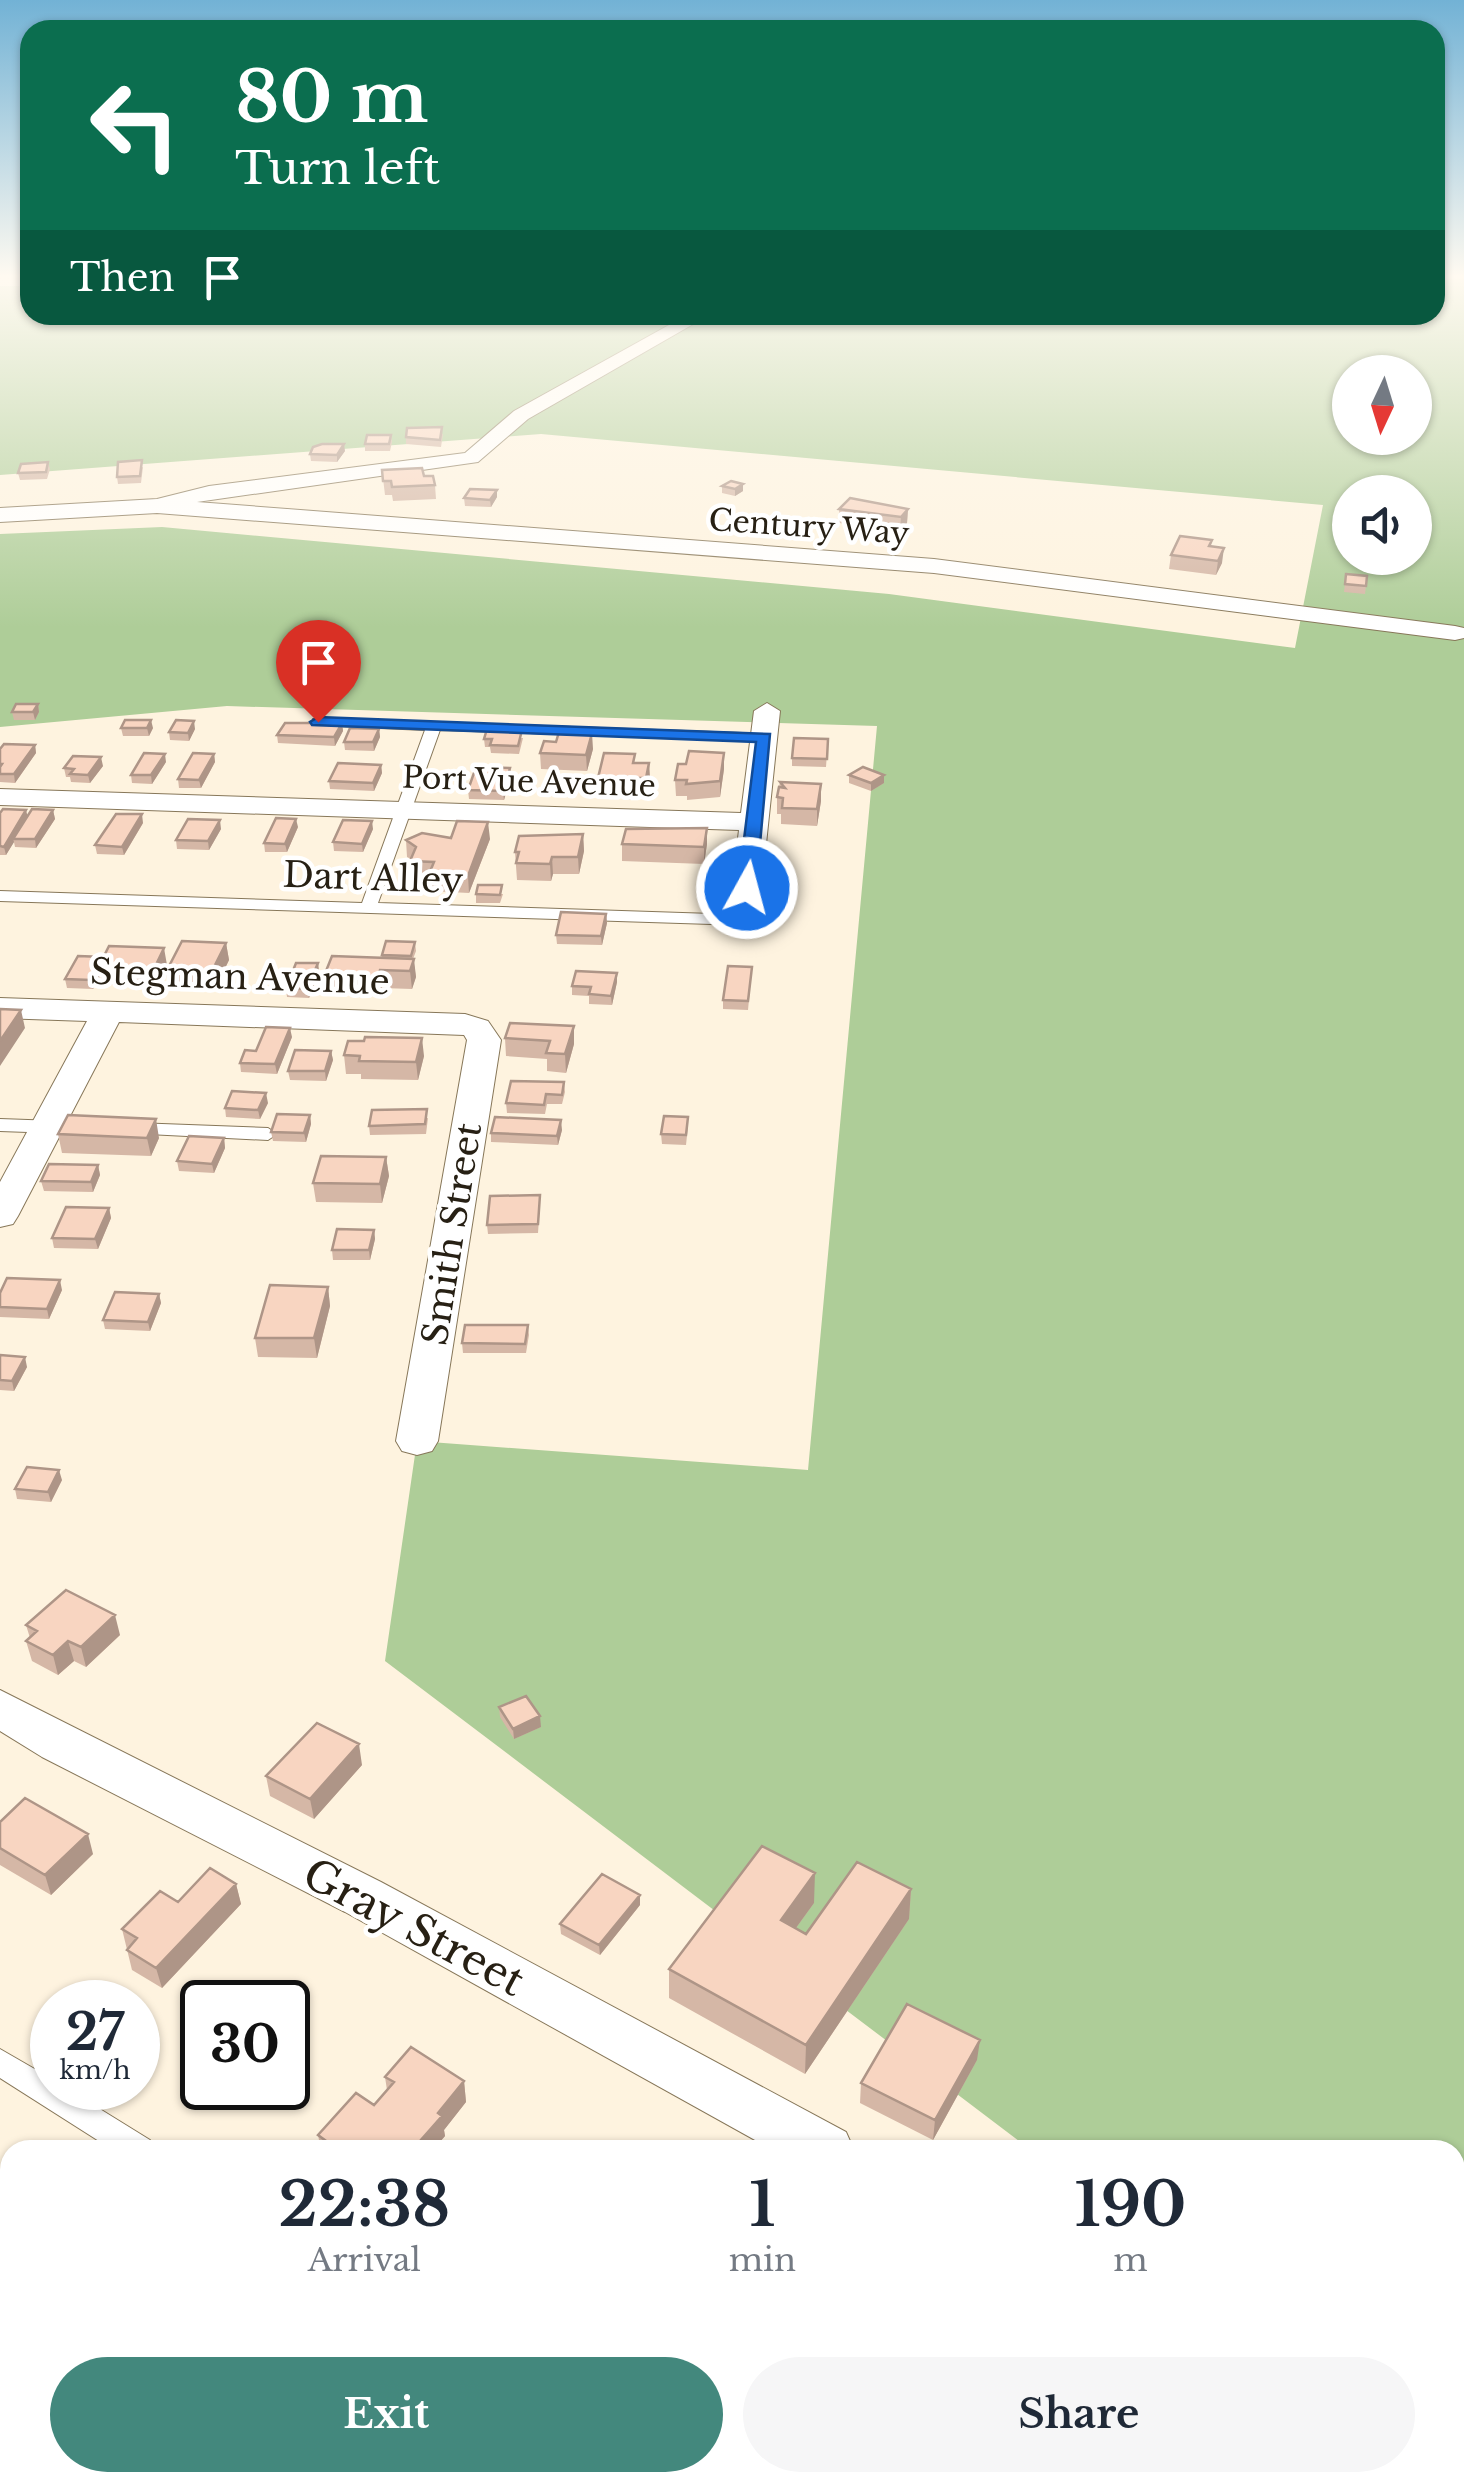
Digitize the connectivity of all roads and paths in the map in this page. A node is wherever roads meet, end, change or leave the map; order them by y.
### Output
1 (555, 395) edge
2 (156, 506) junction
3 (0, 515) edge
4 (1455, 633) dead end
5 (318, 722) edge
6 (766, 724) joint
7 (434, 726) junction
8 (0, 797) edge
9 (402, 811) junction
10 (756, 822) junction
11 (0, 896) edge
12 (368, 908) junction
13 (743, 920) joint
14 (0, 1008) edge
15 (107, 1012) junction
16 (476, 1028) joint
17 (0, 1126) edge
18 (47, 1126) junction
19 (84, 1128) edge
20 (120, 1129) edge
21 (268, 1134) edge
22 (0, 1216) edge
23 (417, 1441) dead end
24 (0, 1708) edge
25 (0, 2062) edge
26 (123, 2140) edge
27 (808, 2140) edge

1 - 2 street
2 - 3 street
2 - 4 street, Century Way
5 - 7 lane
6 - 7 lane
6 - 10 street
7 - 9 lane
8 - 9 street, Port Vue Avenue
9 - 10 street, Port Vue Avenue
9 - 12 lane
10 - 13 street
11 - 12 lane, Dart Alley
12 - 13 lane, Dart Alley
14 - 15 street, Stegman Avenue
15 - 16 street, Stegman Avenue
15 - 18 street
16 - 23 street, Smith Street
17 - 18 lane
18 - 19 lane
18 - 22 street
20 - 21 lane
24 - 27 street, Gray Street
25 - 26 lane

